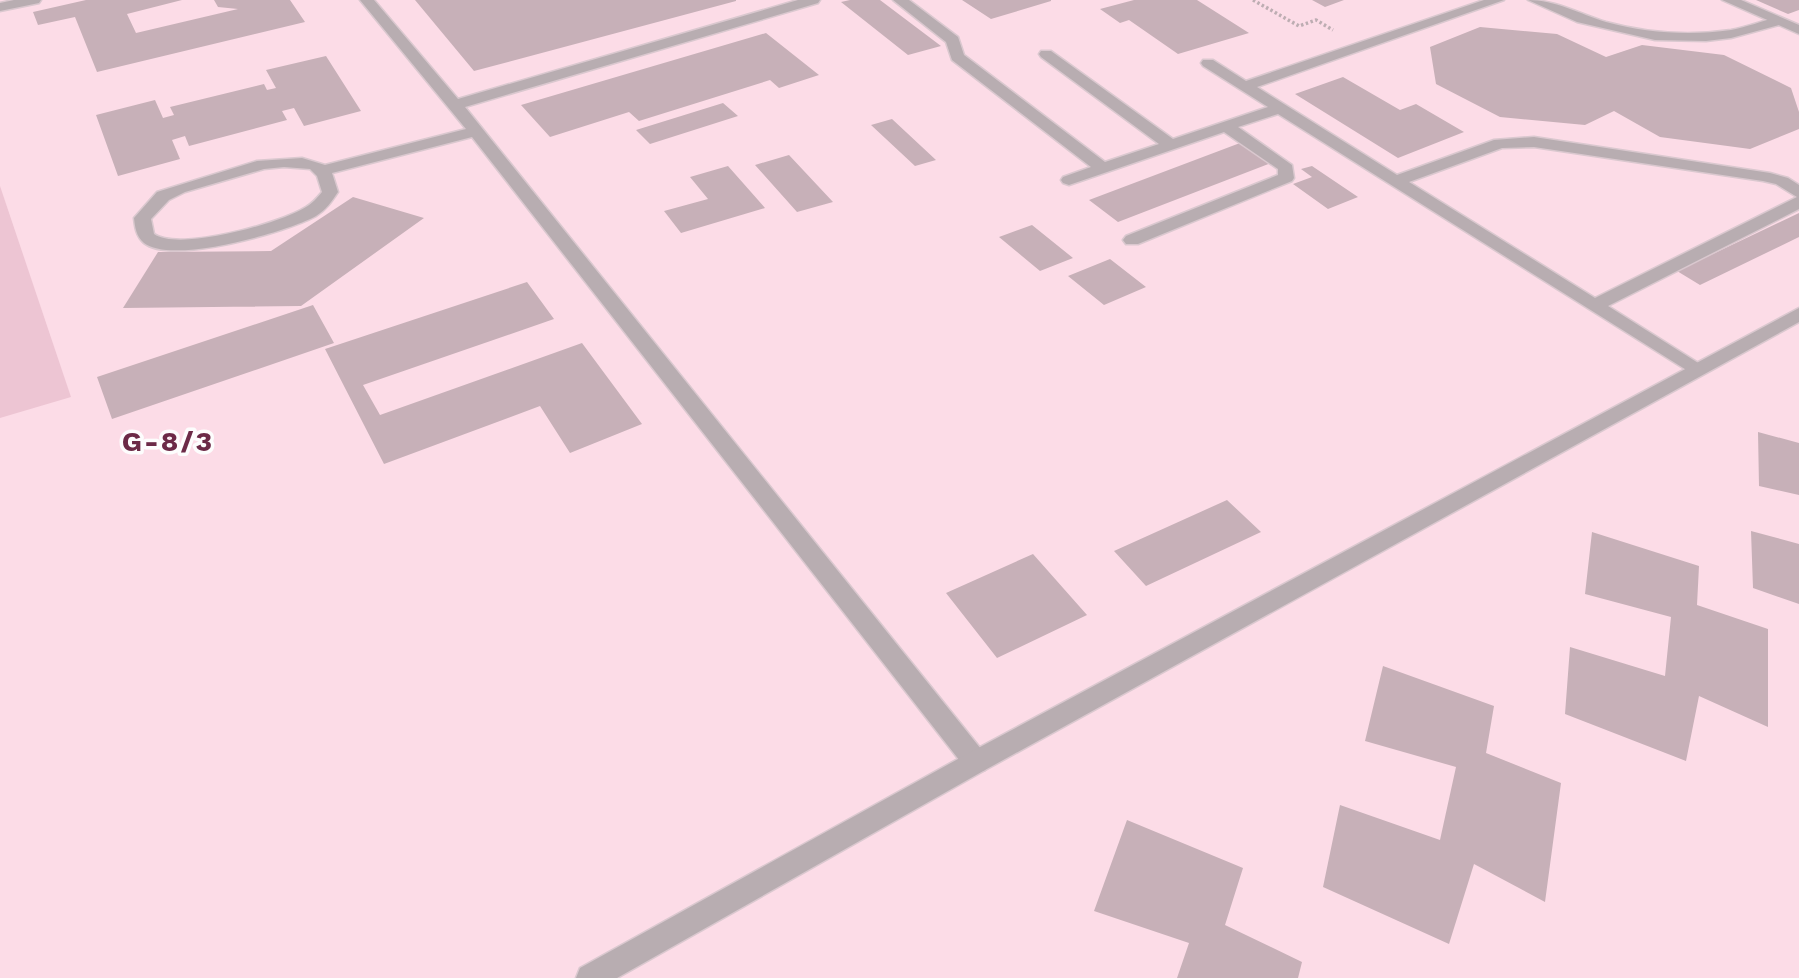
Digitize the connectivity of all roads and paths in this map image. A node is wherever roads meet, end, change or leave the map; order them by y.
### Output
1 (34, 0) edge
2 (367, 0) edge
3 (813, 0) edge
4 (900, 0) edge
5 (1253, 0) edge
6 (1497, 0) edge
7 (1535, 0) edge
8 (1729, 0) edge
9 (0, 7) edge
10 (1778, 21) junction
11 (1799, 30) edge
12 (1342, 35) dead end
13 (1046, 54) dead end
14 (1208, 63) dead end
15 (1245, 86) junction
16 (455, 105) junction
17 (1280, 108) junction
18 (1227, 127) junction
19 (475, 131) junction
20 (1172, 146) junction
21 (1104, 169) junction
22 (323, 170) junction
23 (1069, 180) dead end
24 (1396, 181) junction
25 (1799, 193) edge
26 (1799, 202) edge
27 (1132, 240) dead end
28 (1594, 306) junction
29 (1799, 314) edge
30 (1696, 370) junction
31 (976, 762) junction
32 (590, 978) edge

1 - 9 street
2 - 16 street
3 - 16 street
4 - 21 street
5 - 12 path
6 - 15 street
7 - 10 street
8 - 10 street
10 - 11 street
13 - 20 street
14 - 15 street
15 - 17 street
16 - 19 street
17 - 18 street
17 - 24 street
18 - 20 street
18 - 27 street
19 - 22 street
19 - 31 street
20 - 21 street
21 - 23 street
22 - 22 street
24 - 25 street
24 - 28 street
26 - 28 street
28 - 30 street
29 - 30 street
30 - 31 street
31 - 32 street

